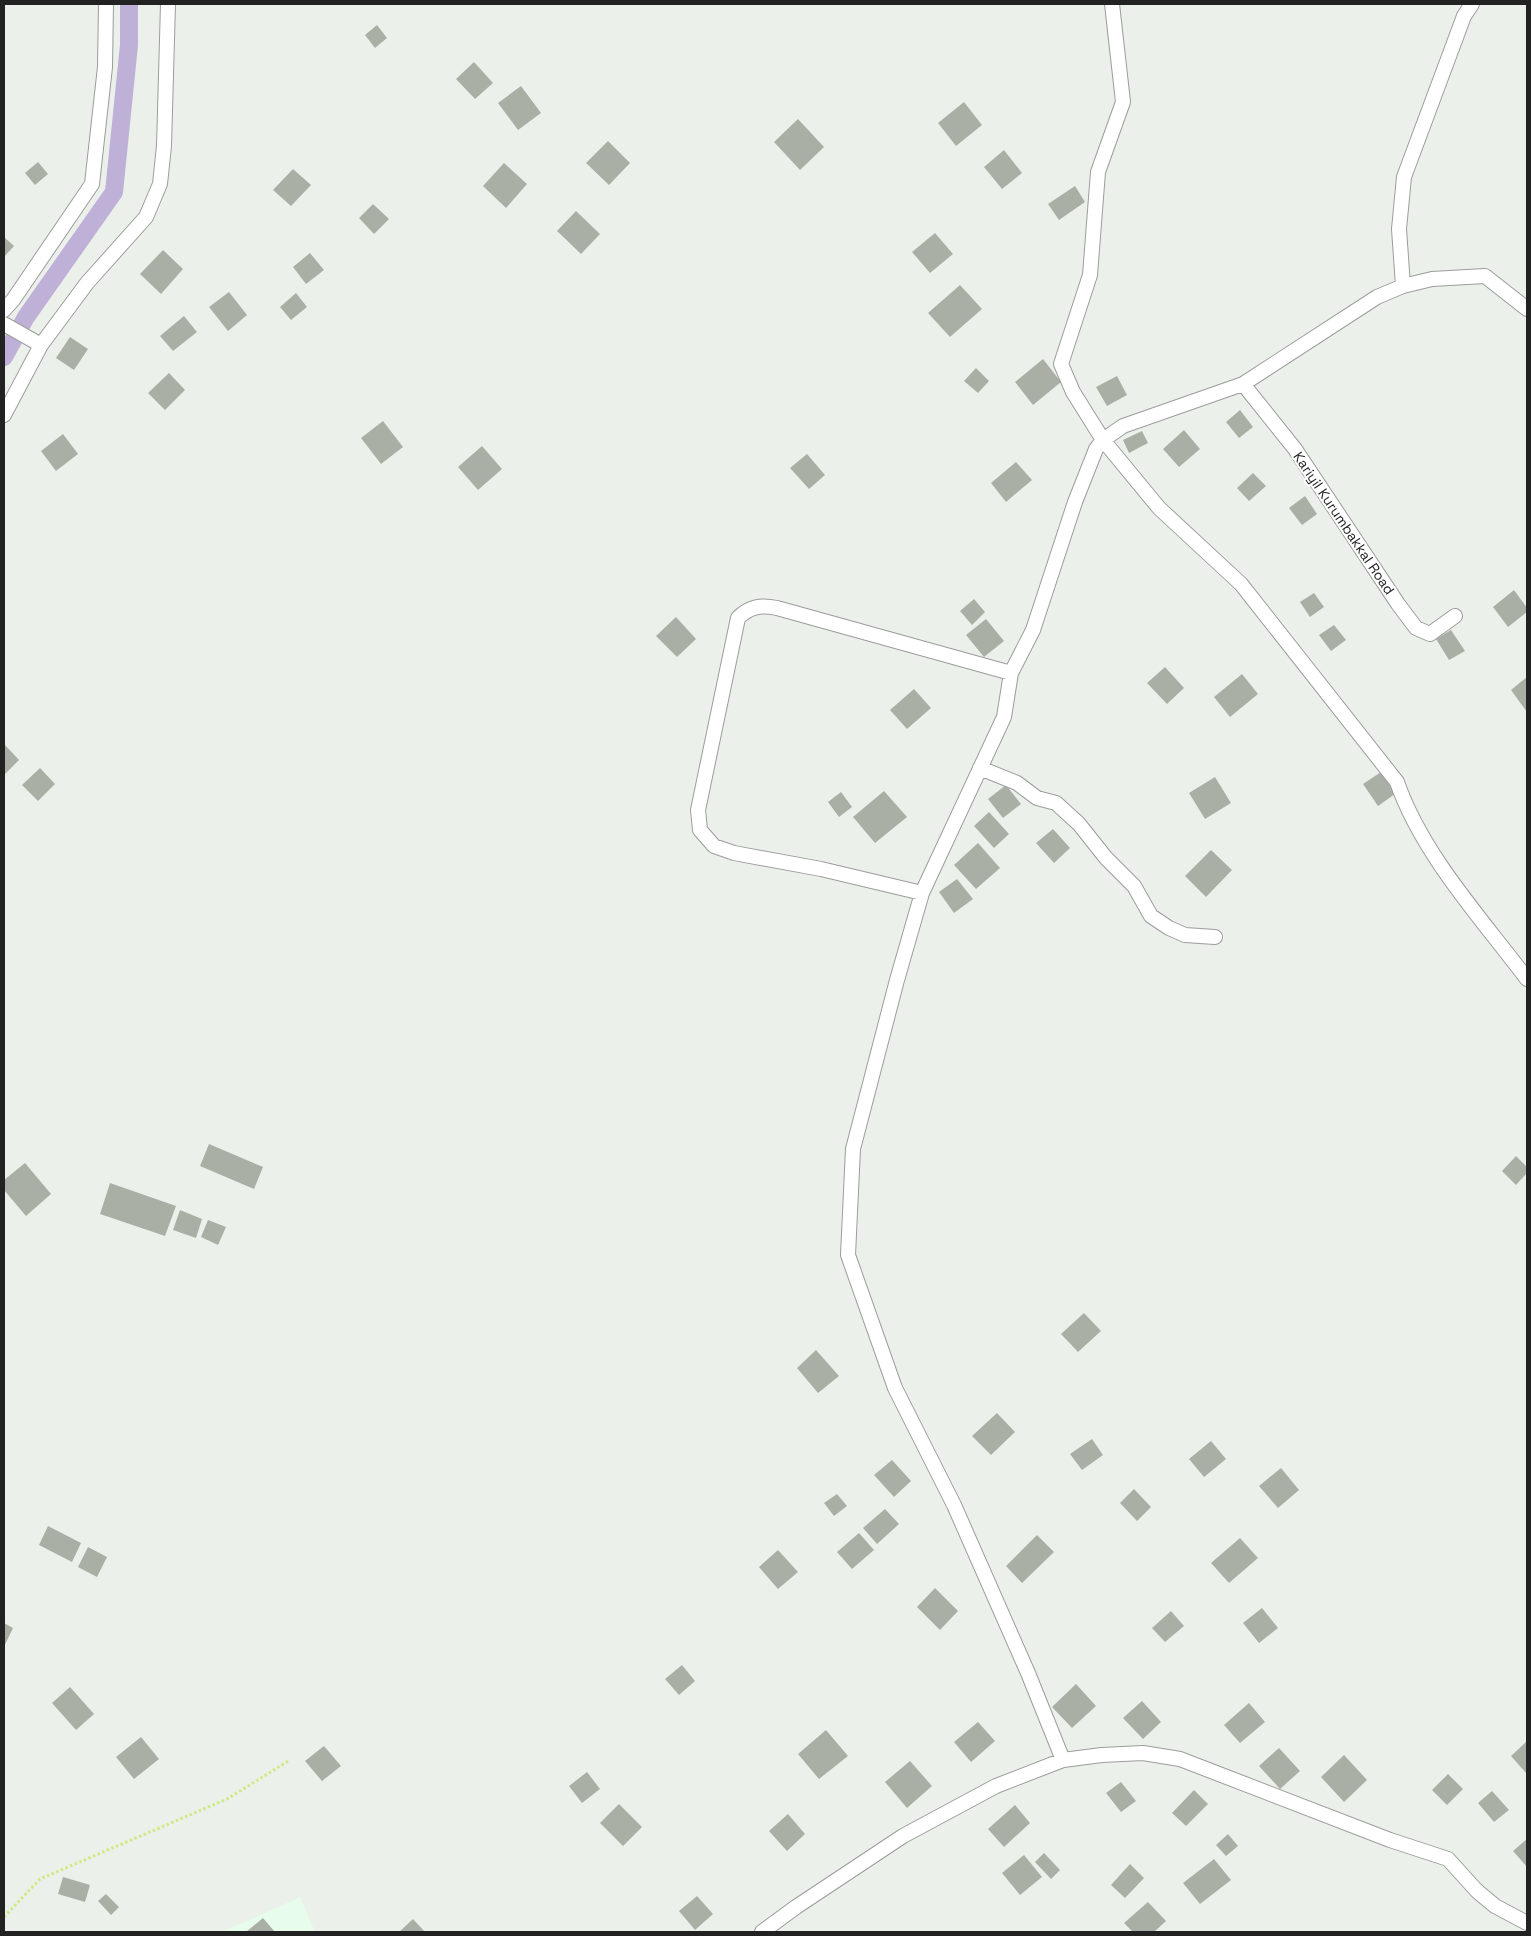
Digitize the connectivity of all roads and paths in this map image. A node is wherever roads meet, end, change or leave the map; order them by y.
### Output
1 (106, 4) edge
2 (168, 4) edge
3 (1112, 4) edge
4 (1472, 4) edge
5 (1403, 286) junction
6 (1527, 309) edge
7 (4, 310) edge
8 (4, 324) edge
9 (41, 344) junction
10 (1243, 384) junction
11 (4, 415) edge
12 (1103, 440) junction
13 (1454, 616) dead end
14 (1011, 673) junction
15 (980, 768) junction
16 (922, 893) junction
17 (1215, 936) dead end
18 (1527, 979) edge
19 (290, 1760) dead end
20 (1063, 1760) junction
21 (4, 1917) edge
22 (1527, 1923) edge
23 (762, 1932) edge

1 - 7 street
2 - 9 street
3 - 12 street
4 - 5 street
5 - 6 street
5 - 10 street
8 - 9 street
9 - 11 street
10 - 12 street
10 - 13 street, Kariyil Kurumbakkal Road
12 - 14 street
12 - 18 street
14 - 15 street
14 - 16 street
15 - 16 street
15 - 17 street
16 - 20 street
19 - 21 path
20 - 22 street
20 - 23 street

